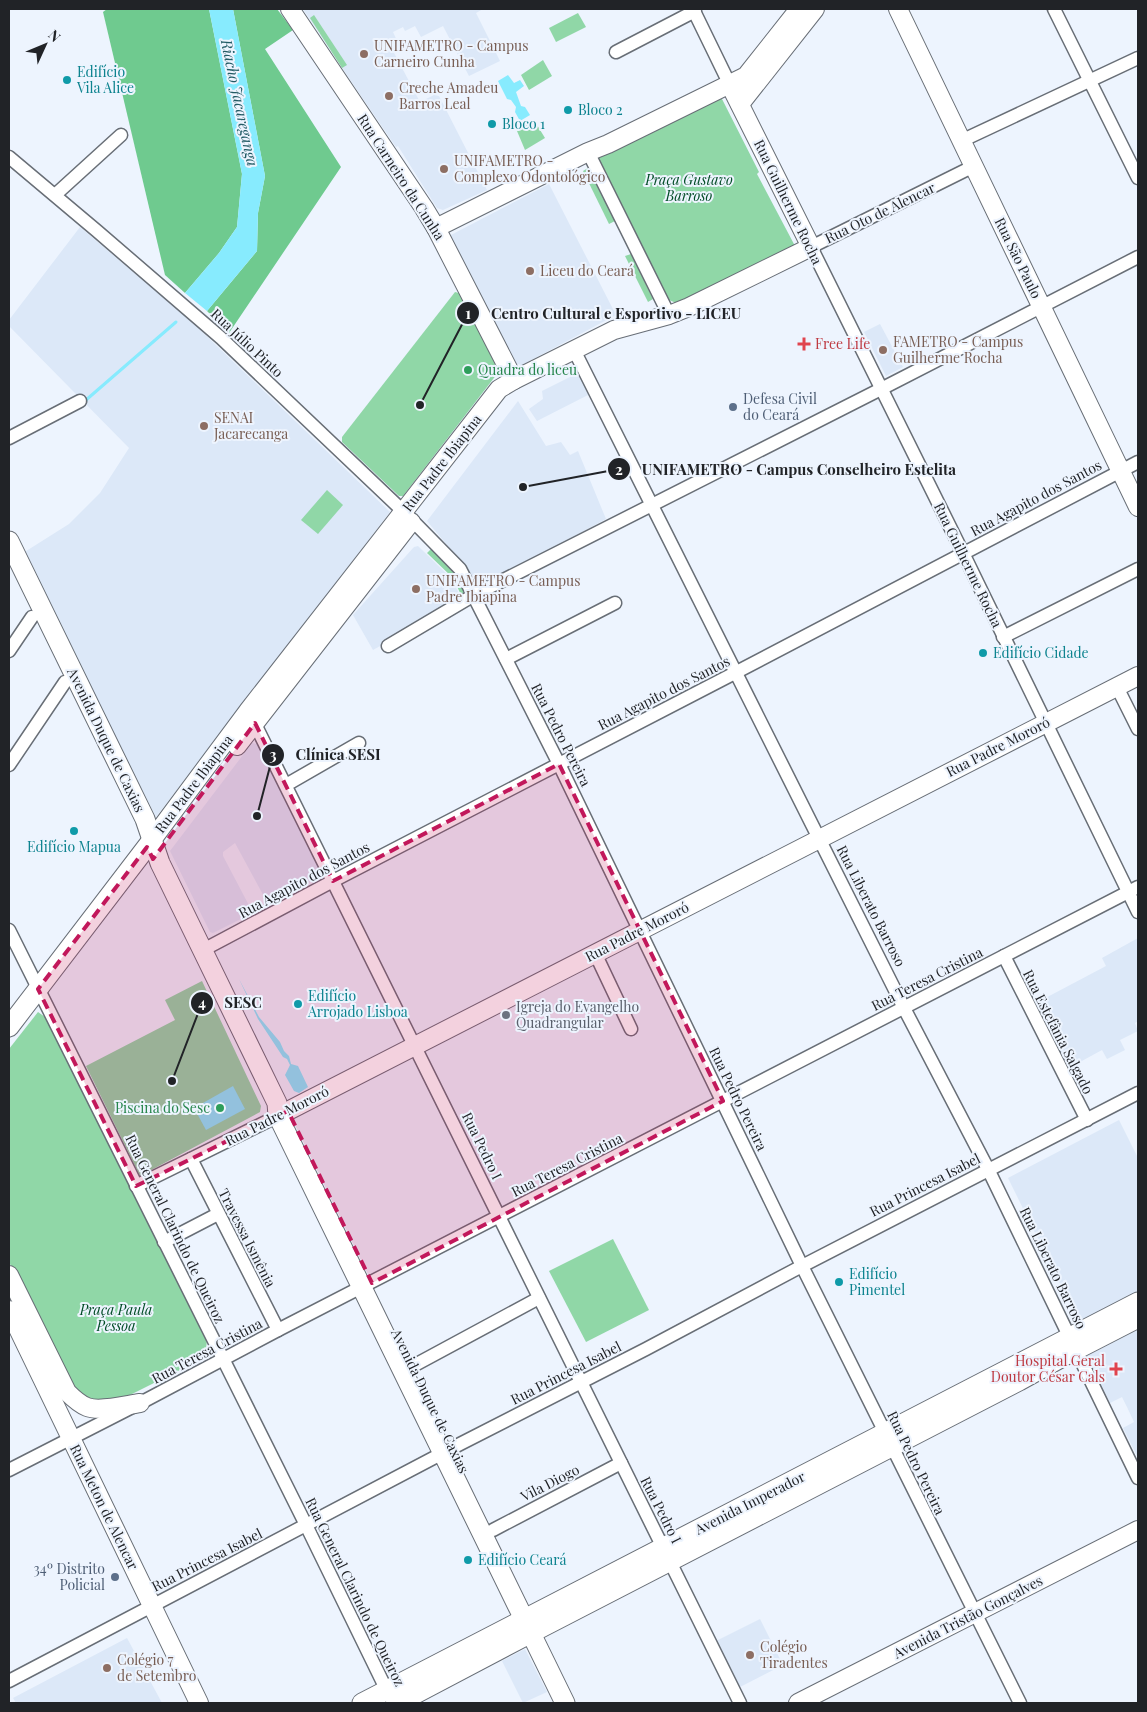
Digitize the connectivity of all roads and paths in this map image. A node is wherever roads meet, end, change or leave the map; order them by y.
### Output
1 (290, 9) edge
2 (799, 9) edge
3 (815, 9) edge
4 (898, 9) edge
5 (1054, 9) edge
6 (694, 10) edge
7 (616, 52) dead end
8 (1138, 58) edge
9 (1090, 82) junction
10 (730, 85) junction
11 (740, 104) junction
12 (121, 136) dead end
13 (961, 141) junction
14 (588, 152) junction
15 (9, 157) edge
16 (974, 166) junction
17 (1138, 178) edge
18 (57, 193) junction
19 (436, 228) junction
20 (811, 247) junction
21 (1138, 257) edge
22 (1041, 307) junction
23 (670, 314) junction
24 (574, 350) junction
25 (514, 380) junction
26 (881, 389) junction
27 (80, 401) dead end
28 (9, 438) edge
29 (1138, 462) edge
30 (1121, 471) junction
31 (652, 505) junction
32 (1138, 507) edge
33 (408, 516) junction
34 (9, 541) edge
35 (963, 553) junction
36 (9, 569) edge
37 (1138, 569) edge
38 (26, 591) junction
39 (474, 595) junction
40 (615, 603) dead end
41 (32, 617) junction
42 (1004, 637) junction
43 (388, 646) dead end
44 (9, 651) edge
45 (506, 659) junction
46 (736, 672) junction
47 (1138, 676) edge
48 (65, 682) junction
49 (1120, 693) junction
50 (251, 717) junction
51 (1045, 723) junction
52 (1138, 729) edge
53 (359, 744) dead end
54 (559, 764) junction
55 (9, 765) edge
56 (286, 785) junction
57 (820, 838) junction
58 (152, 850) junction
59 (333, 880) junction
60 (1133, 889) edge
61 (1138, 912) edge
62 (9, 930) edge
63 (639, 930) junction
64 (203, 950) junction
65 (595, 953) junction
66 (1004, 956) junction
67 (38, 989) junction
68 (904, 1008) junction
69 (9, 1027) edge
70 (631, 1029) dead end
71 (416, 1045) junction
72 (1138, 1093) edge
73 (723, 1101) junction
74 (281, 1110) junction
75 (1087, 1120) junction
76 (191, 1159) junction
77 (988, 1169) junction
78 (136, 1186) junction
79 (218, 1214) junction
80 (500, 1217) junction
81 (164, 1242) junction
82 (802, 1266) junction
83 (9, 1275) edge
84 (366, 1285) junction
85 (539, 1298) junction
86 (1138, 1302) edge
87 (9, 1310) edge
88 (1138, 1318) edge
89 (278, 1330) junction
90 (1073, 1343) junction
91 (223, 1360) junction
92 (413, 1366) junction
93 (581, 1382) junction
94 (140, 1403) junction
95 (71, 1438) junction
96 (888, 1440) junction
97 (448, 1451) junction
98 (621, 1463) junction
99 (9, 1470) edge
100 (1138, 1478) edge
101 (306, 1526) junction
102 (493, 1530) junction
103 (1138, 1530) edge
104 (666, 1555) junction
105 (151, 1606) junction
106 (975, 1613) junction
107 (532, 1624) junction
108 (9, 1681) edge
109 (392, 1699) edge
110 (199, 1703) edge
111 (362, 1703) edge
112 (565, 1703) edge
113 (577, 1703) edge
114 (740, 1703) edge
115 (798, 1703) edge
116 (1020, 1703) edge

1 - 19 street, Rua Carneiro da Cunha
2 - 10 street
3 - 11 street
4 - 13 street, Rua São Paulo
5 - 9 street
6 - 7 street
6 - 10 street
8 - 9 street
9 - 13 street
9 - 17 street
10 - 11 street, Rua Guilherme Rocha
10 - 14 street
11 - 20 street, Rua Guilherme Rocha
12 - 18 street
13 - 16 street, Rua São Paulo
14 - 19 street
14 - 23 street
15 - 18 street, Rua Júlio Pinto
16 - 20 street, Rua Oto de Alencar
16 - 22 street, Rua São Paulo
18 - 33 street, Rua Júlio Pinto
19 - 25 street, Rua Carneiro da Cunha
20 - 23 street, Rua Oto de Alencar
20 - 26 street, Rua Guilherme Rocha
21 - 22 street
22 - 26 street
22 - 30 street, Rua São Paulo
23 - 24 street, Rua Oto de Alencar
24 - 25 street, Rua Oto de Alencar
24 - 31 street, Rua Liberato Barroso
25 - 33 street, Rua Padre Ibiapina
26 - 31 street
26 - 35 street, Rua Guilherme Rocha
27 - 28 street
29 - 30 street, Rua Agapito dos Santos
30 - 32 street, Rua São Paulo
30 - 35 street, Rua Agapito dos Santos
31 - 39 street
31 - 46 street, Rua Liberato Barroso
33 - 39 street, Rua Pedro Pereira
33 - 50 street, Rua Padre Ibiapina
34 - 38 main road, Avenida Duque de Caxias
35 - 42 street, Rua Guilherme Rocha
35 - 46 street, Rua Agapito dos Santos
36 - 38 main road, Avenida Duque de Caxias
37 - 42 street
38 - 41 main road, Avenida Duque de Caxias
38 - 58 main road, Avenida Duque de Caxias
39 - 43 street
39 - 45 street, Rua Pedro Pereira
40 - 45 street
41 - 44 street
41 - 48 main road, Avenida Duque de Caxias
42 - 51 street, Rua Guilherme Rocha
45 - 54 street, Rua Pedro Pereira
46 - 54 street, Rua Agapito dos Santos
46 - 57 street, Rua Liberato Barroso
47 - 49 street, Rua Padre Mororó
48 - 55 street
48 - 58 main road, Avenida Duque de Caxias
49 - 51 street, Rua Padre Mororó
49 - 52 street
50 - 56 street, Rua Pedro I
50 - 58 street, Rua Padre Ibiapina
51 - 57 street, Rua Padre Mororó
51 - 60 street, Rua Guilherme Rocha
53 - 56 street
54 - 59 street, Rua Agapito dos Santos
54 - 63 street, Rua Pedro Pereira
56 - 59 street, Rua Pedro I
57 - 63 street, Rua Padre Mororó
57 - 68 street, Rua Liberato Barroso
58 - 64 main road, Avenida Duque de Caxias
58 - 67 main road, Rua Padre Ibiapina
59 - 64 street, Rua Agapito dos Santos
59 - 71 street, Rua Pedro I
60 - 61 street, Rua Guilherme Rocha
60 - 66 street, Rua Teresa Cristina
62 - 67 street, Rua General Clarindo de Queiroz
63 - 65 street, Rua Padre Mororó
63 - 73 street, Rua Pedro Pereira
64 - 74 main road, Avenida Duque de Caxias
65 - 70 street
65 - 71 street, Rua Padre Mororó
66 - 68 street, Rua Teresa Cristina
66 - 75 street, Rua Estefânia Salgado
67 - 69 main road, Rua Padre Ibiapina
67 - 78 street, Rua General Clarindo de Queiroz
68 - 73 street, Rua Teresa Cristina
68 - 77 street, Rua Liberato Barroso
71 - 74 street, Rua Padre Mororó
71 - 80 street, Rua Pedro I
72 - 75 street, Rua Princesa Isabel
73 - 80 street, Rua Teresa Cristina
73 - 82 street, Rua Pedro Pereira
74 - 76 street, Rua Padre Mororó
74 - 84 main road, Avenida Duque de Caxias
75 - 77 street, Rua Princesa Isabel
76 - 78 street, Rua Padre Mororó
76 - 79 street, Travessa Ismênia
77 - 82 street, Rua Princesa Isabel
77 - 90 street, Rua Liberato Barroso
78 - 81 street, Rua General Clarindo de Queiroz
79 - 81 street
79 - 89 street, Travessa Ismênia
80 - 84 street, Rua Teresa Cristina
80 - 85 street, Rua Pedro I
81 - 91 street, Rua General Clarindo de Queiroz
82 - 93 street, Rua Princesa Isabel
82 - 96 street, Rua Pedro Pereira
83 - 94 street
84 - 89 street, Rua Teresa Cristina
84 - 92 main road, Avenida Duque de Caxias
84 - 97 main road, Avenida Duque de Caxias
85 - 92 street
85 - 93 street, Rua Pedro I
86 - 90 main road, Avenida Imperador
87 - 95 street, Rua Meton de Alencar
88 - 90 main road, Avenida Imperador
89 - 91 street, Rua Teresa Cristina
90 - 96 main road, Avenida Imperador
90 - 100 street, Rua Liberato Barroso
91 - 94 street, Rua Teresa Cristina
91 - 101 street, Rua General Clarindo de Queiroz
92 - 97 main road, Avenida Duque de Caxias
93 - 97 street, Rua Princesa Isabel
93 - 98 street, Rua Pedro I
94 - 95 street, Rua Teresa Cristina
95 - 99 street, Rua Teresa Cristina
95 - 105 street, Rua Meton de Alencar
96 - 104 main road, Avenida Imperador
96 - 106 street, Rua Pedro Pereira
97 - 101 street, Rua Princesa Isabel
97 - 102 main road, Avenida Duque de Caxias
97 - 107 main road, Avenida Duque de Caxias
98 - 102 street, Vila Diogo
98 - 104 street, Rua Pedro I
101 - 105 street, Rua Princesa Isabel
101 - 109 street, Rua General Clarindo de Queiroz
102 - 107 main road, Avenida Duque de Caxias
103 - 106 street, Avenida Tristão Gonçalves
104 - 107 main road, Avenida Imperador
104 - 114 street, Rua Pedro I
105 - 108 street, Rua Princesa Isabel
105 - 110 street, Rua Meton de Alencar
106 - 115 street, Avenida Tristão Gonçalves
106 - 116 street, Rua Pedro Pereira
107 - 109 main road, Avenida Imperador
107 - 112 main road, Avenida Duque de Caxias
107 - 113 main road, Avenida Duque de Caxias
109 - 111 main road, Avenida Imperador

